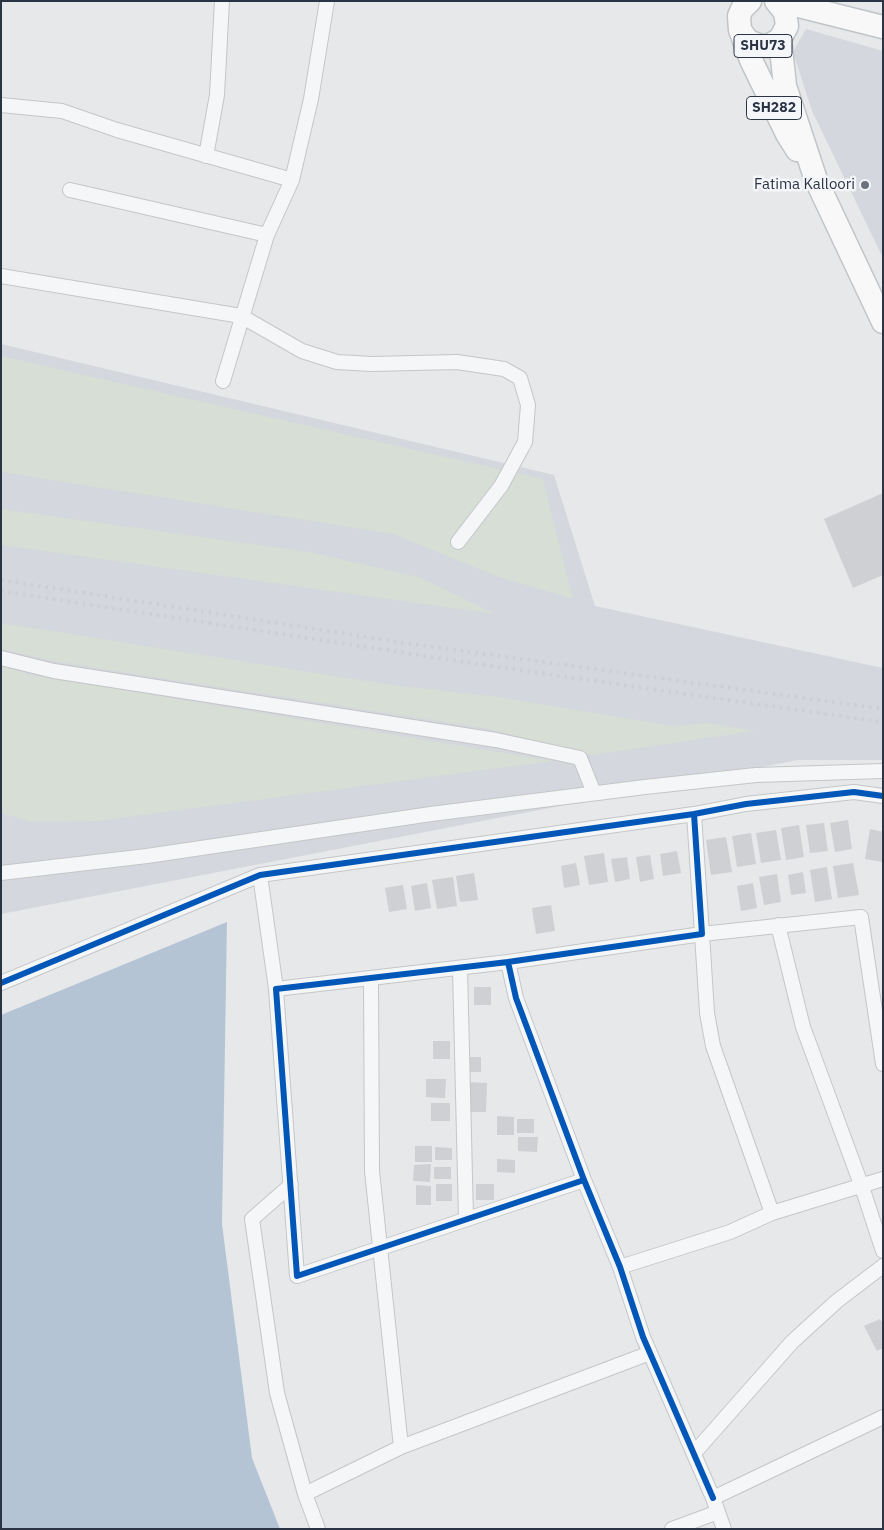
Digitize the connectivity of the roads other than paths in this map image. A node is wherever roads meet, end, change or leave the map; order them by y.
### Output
1 (222, 1) edge
2 (327, 1) edge
3 (727, 1) edge
4 (750, 1) edge
5 (778, 1) edge
6 (739, 27) junction
7 (883, 27) edge
8 (784, 33) junction
9 (883, 39) edge
10 (1, 105) edge
11 (206, 156) junction
12 (292, 180) junction
13 (816, 180) junction
14 (70, 190) dead end
15 (267, 235) junction
16 (1, 276) edge
17 (241, 316) junction
18 (883, 322) edge
19 (223, 381) dead end
20 (458, 542) dead end
21 (1, 658) edge
22 (883, 771) edge
23 (594, 793) junction
24 (883, 796) edge
25 (694, 814) junction
26 (1, 873) edge
27 (260, 875) junction
28 (778, 925) junction
29 (702, 934) junction
30 (508, 962) junction
31 (460, 968) junction
32 (371, 980) junction
33 (1, 983) edge
34 (276, 989) junction
35 (883, 1064) edge
36 (883, 1179) edge
37 (584, 1180) junction
38 (291, 1185) junction
39 (862, 1187) junction
40 (772, 1213) junction
41 (466, 1220) junction
42 (381, 1248) junction
43 (883, 1251) edge
44 (883, 1266) edge
45 (620, 1267) junction
46 (650, 1354) junction
47 (883, 1417) edge
48 (401, 1447) junction
49 (695, 1452) junction
50 (305, 1494) junction
51 (713, 1498) junction
52 (718, 1512) junction
53 (318, 1529) edge
54 (672, 1529) edge
55 (724, 1529) edge

1 - 11 street
2 - 12 street
3 - 6 main road, SHU73
4 - 6 main road, SHU73
5 - 7 main road, SHU73
5 - 8 main road, SHU73
6 - 8 main road, SHU73
6 - 13 main road, SH282
8 - 9 main road, SHU73
8 - 13 main road, SH282
10 - 11 street
11 - 12 street
12 - 15 street
13 - 18 main road, SH282
14 - 15 street
15 - 17 street
16 - 17 street
17 - 19 street
17 - 20 street
21 - 23 street
22 - 23 street
23 - 26 street
24 - 25 street
25 - 27 street
25 - 29 street
27 - 33 street
27 - 34 street
28 - 29 street
28 - 35 street
28 - 39 street
29 - 30 street
29 - 40 street
30 - 31 street
30 - 37 street
31 - 32 street
31 - 41 street
32 - 34 street
32 - 42 street
34 - 38 street
36 - 39 street
37 - 41 street
37 - 45 street
38 - 42 street
38 - 50 street
39 - 40 street
39 - 43 street
40 - 45 street
41 - 42 street
42 - 48 street
44 - 49 street
45 - 46 street
46 - 48 street
46 - 49 street
47 - 51 street
48 - 50 street
49 - 51 street
50 - 53 street
51 - 52 street
52 - 54 street
52 - 55 street

